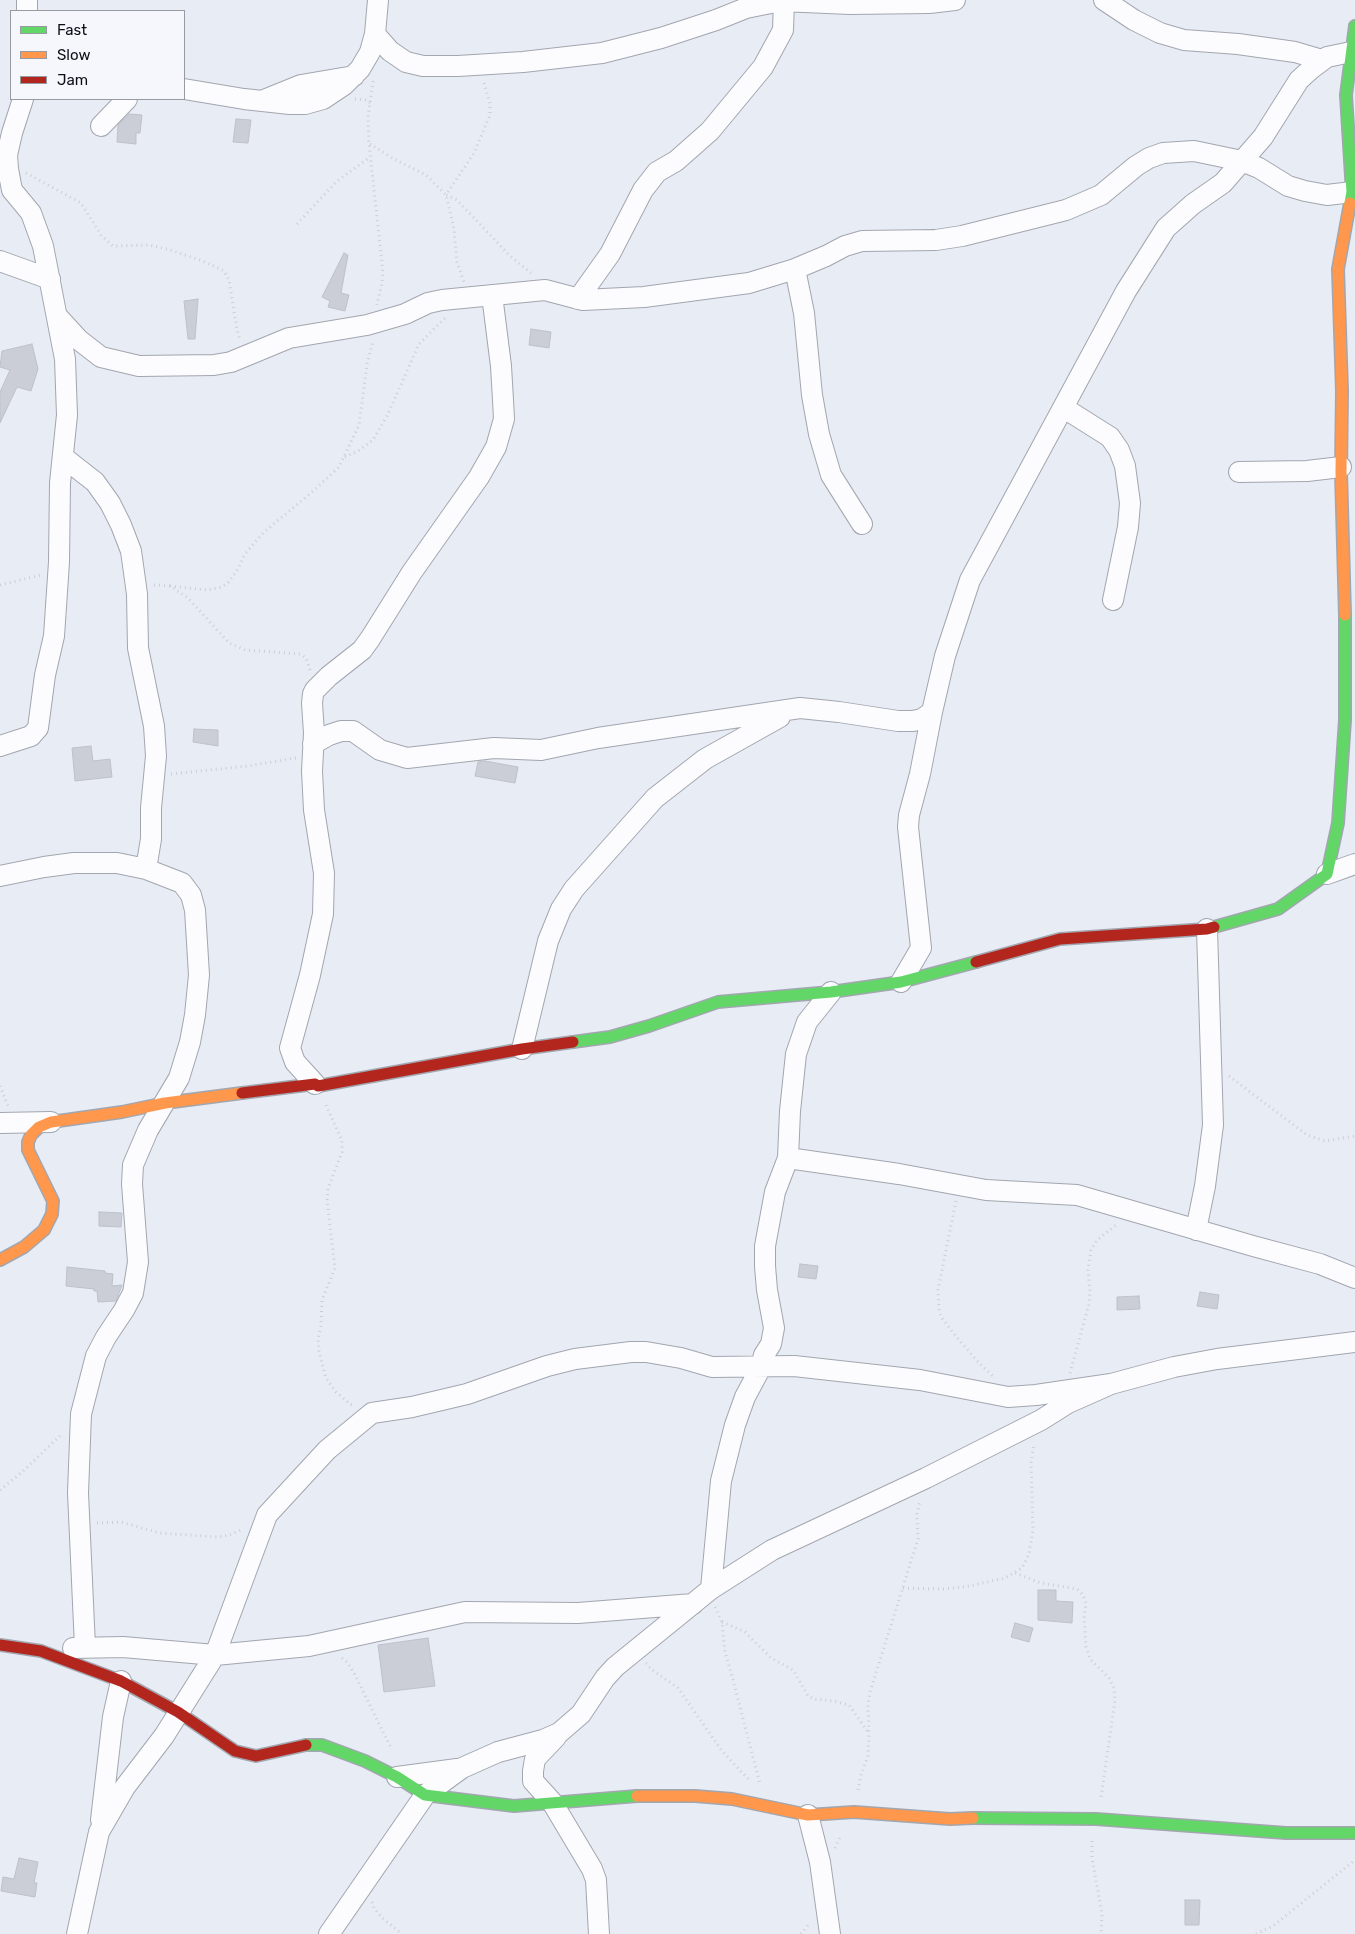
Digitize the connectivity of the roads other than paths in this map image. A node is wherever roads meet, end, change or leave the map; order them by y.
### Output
1 (378, 0) edge
2 (955, 0) edge
3 (1104, 0) edge
4 (784, 1) edge
5 (808, 2) junction
6 (1355, 26) edge
7 (783, 30) junction
8 (373, 42) junction
9 (1351, 52) junction
10 (1322, 60) junction
11 (185, 89) edge
12 (126, 100) edge
13 (13, 105) edge
14 (101, 126) dead end
15 (1242, 160) junction
16 (4, 166) edge
17 (1353, 192) edge
18 (0, 261) edge
19 (795, 269) junction
20 (50, 279) junction
21 (477, 296) junction
22 (578, 299) junction
23 (57, 316) junction
24 (1064, 408) junction
25 (63, 457) junction
26 (1341, 467) junction
27 (1239, 472) dead end
28 (862, 524) dead end
29 (1113, 600) dead end
30 (800, 708) junction
31 (932, 712) junction
32 (0, 746) edge
33 (312, 749) junction
34 (1355, 864) edge
35 (146, 869) junction
36 (1327, 874) junction
37 (0, 876) edge
38 (1207, 929) junction
39 (901, 982) junction
40 (831, 992) junction
41 (522, 1049) junction
42 (316, 1085) junction
43 (165, 1103) junction
44 (51, 1122) junction
45 (0, 1123) edge
46 (788, 1158) junction
47 (1196, 1230) junction
48 (0, 1260) edge
49 (1355, 1278) edge
50 (772, 1339) junction
51 (1355, 1342) edge
52 (794, 1366) junction
53 (761, 1367) junction
54 (1111, 1384) junction
55 (711, 1589) junction
56 (693, 1604) junction
57 (0, 1645) edge
58 (85, 1647) junction
59 (41, 1651) junction
60 (215, 1655) junction
61 (121, 1681) junction
62 (178, 1712) junction
63 (559, 1733) junction
64 (462, 1768) junction
65 (397, 1777) junction
66 (425, 1795) junction
67 (552, 1802) junction
68 (808, 1815) junction
69 (99, 1832) junction
70 (1355, 1833) edge
71 (77, 1934) edge
72 (329, 1934) edge
73 (599, 1934) edge
74 (830, 1934) edge

1 - 8 street
2 - 5 street
3 - 10 street
4 - 5 street
4 - 7 street
4 - 8 street
5 - 7 street
6 - 9 street
7 - 22 street
8 - 11 street
9 - 10 street
9 - 17 street
10 - 15 street
12 - 14 street
13 - 16 street
15 - 17 street
15 - 19 street
15 - 24 street
16 - 20 street
17 - 26 street
18 - 20 street
19 - 22 street
19 - 28 street
20 - 23 street
21 - 22 street
21 - 23 street
21 - 33 street
23 - 25 street
24 - 29 street
24 - 31 street
25 - 32 street
25 - 35 street
26 - 27 street
26 - 36 street
30 - 31 street
30 - 33 street
30 - 41 street
31 - 39 street
33 - 42 street
34 - 36 street
35 - 37 street
35 - 43 street
36 - 38 street
38 - 39 street
38 - 47 street
39 - 40 street
40 - 41 street
40 - 46 street
41 - 42 street
42 - 43 street
43 - 44 street
43 - 58 street
44 - 45 street
44 - 48 street
46 - 47 street
46 - 50 street
47 - 49 street
50 - 52 street
50 - 53 street
51 - 54 street
52 - 53 street
52 - 54 street
53 - 55 street
53 - 60 street
54 - 55 street
55 - 56 street
56 - 60 street
56 - 63 street
57 - 59 street
58 - 59 street
58 - 60 street
59 - 61 street
60 - 62 street
61 - 62 street
61 - 69 street
62 - 65 street
62 - 69 street
63 - 64 street
63 - 67 street
64 - 65 street
64 - 66 street
65 - 66 street
66 - 67 street
66 - 72 street
67 - 68 street
67 - 73 street
68 - 70 street
68 - 74 street
69 - 71 street

